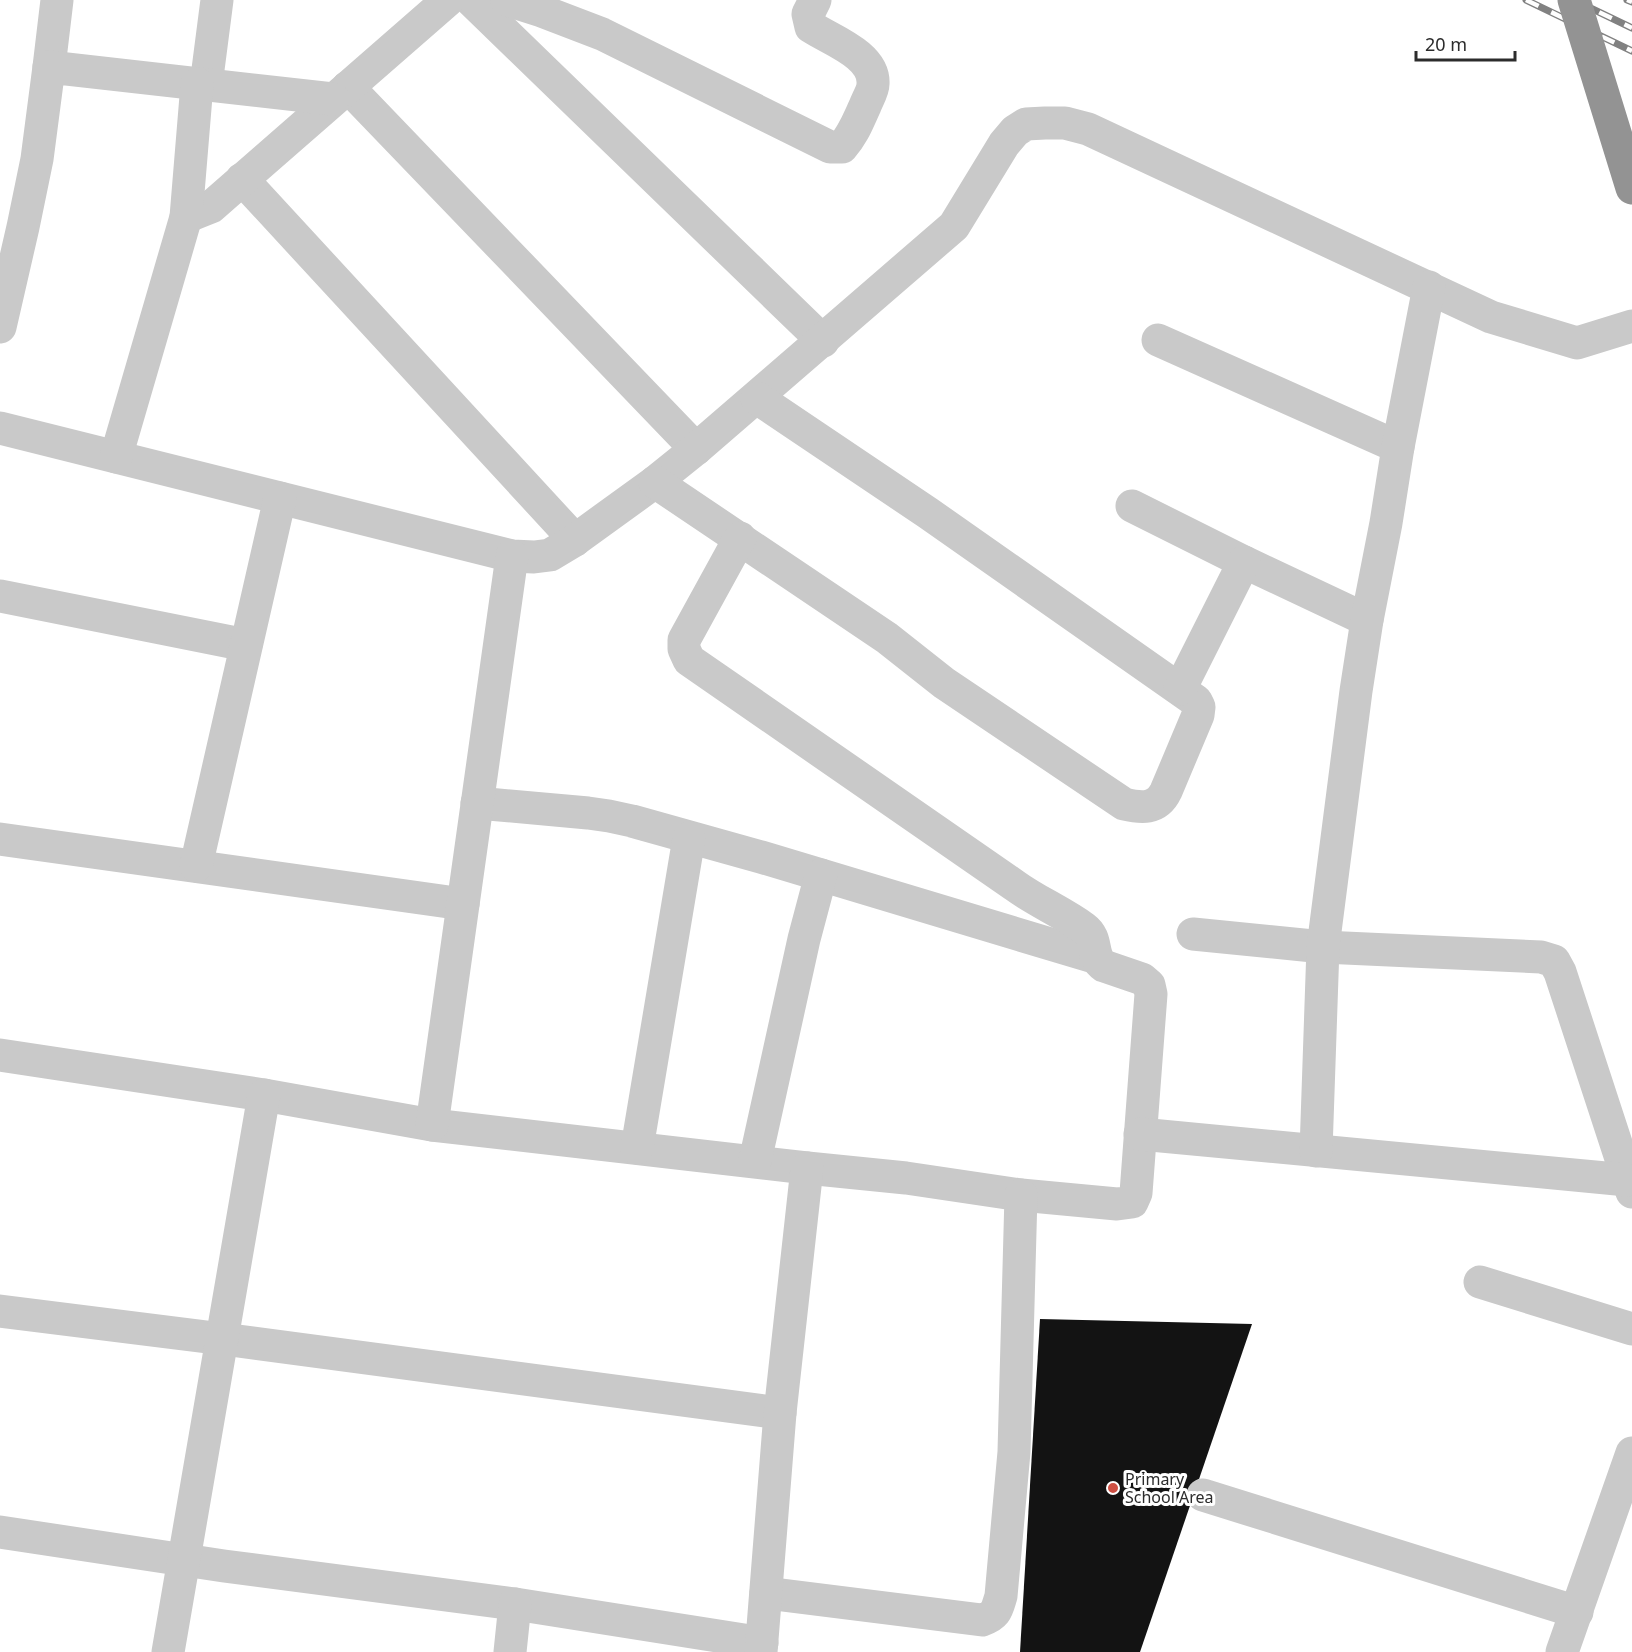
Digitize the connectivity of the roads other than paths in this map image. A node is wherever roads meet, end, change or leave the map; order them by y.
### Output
1 (57, 0) edge
2 (217, 0) edge
3 (448, 0) edge
4 (471, 0) edge
5 (507, 0) edge
6 (815, 0) edge
7 (1574, 0) edge
8 (49, 67) junction
9 (202, 85) junction
10 (341, 93) junction
11 (242, 179) junction
12 (1632, 188) edge
13 (186, 217) junction
14 (1429, 287) junction
15 (1632, 326) edge
16 (0, 327) edge
17 (1158, 340) dead end
18 (823, 341) junction
19 (757, 398) junction
20 (0, 428) edge
21 (1398, 447) junction
22 (696, 450) junction
23 (116, 457) junction
24 (655, 482) junction
25 (280, 498) junction
26 (1132, 506) dead end
27 (740, 538) junction
28 (574, 540) junction
29 (512, 556) junction
30 (1244, 562) junction
31 (0, 596) edge
32 (1367, 620) junction
33 (246, 645) junction
34 (1180, 689) junction
35 (477, 803) junction
36 (689, 838) junction
37 (0, 839) edge
38 (196, 866) junction
39 (821, 875) junction
40 (463, 904) junction
41 (1193, 934) dead end
42 (1323, 947) junction
43 (1097, 958) junction
44 (0, 1055) edge
45 (264, 1095) junction
46 (432, 1125) junction
47 (1140, 1134) junction
48 (638, 1148) junction
49 (1316, 1151) junction
50 (755, 1161) junction
51 (807, 1168) junction
52 (1630, 1186) edge
53 (1021, 1195) junction
54 (1479, 1282) dead end
55 (0, 1311) edge
56 (1632, 1329) edge
57 (223, 1339) junction
58 (780, 1413) junction
59 (1632, 1453) edge
60 (1203, 1495) dead end
61 (0, 1532) edge
62 (184, 1560) junction
63 (766, 1593) junction
64 (514, 1604) junction
65 (1576, 1612) junction
66 (762, 1648) edge
67 (168, 1652) edge
68 (510, 1652) edge
69 (1562, 1652) edge

1 - 8 street
2 - 9 street
3 - 10 street
4 - 18 street
5 - 6 street
7 - 12 highway, bridge
8 - 9 street
8 - 16 street
9 - 10 street
9 - 13 street
10 - 11 street
10 - 22 street
11 - 13 street
11 - 28 street
13 - 23 street
14 - 15 street
14 - 18 street
14 - 21 street
17 - 21 street
18 - 19 street
19 - 22 street
19 - 34 street
20 - 23 street
21 - 32 street
22 - 24 street
23 - 25 street
24 - 27 street
24 - 28 street
25 - 29 street
25 - 33 street
26 - 30 street
27 - 34 street
27 - 43 street
28 - 29 street
29 - 35 street
30 - 32 street
30 - 34 street
31 - 33 street
32 - 42 street
33 - 38 street
35 - 36 street
35 - 40 street
36 - 39 street
36 - 48 street
37 - 38 street
38 - 40 street
39 - 43 street
39 - 50 street
40 - 46 street
41 - 42 street
42 - 49 street
42 - 52 street
43 - 47 street
44 - 45 street
45 - 46 street
45 - 57 street
46 - 48 street
47 - 49 street
47 - 53 street
48 - 50 street
49 - 52 street
50 - 51 street
51 - 53 street
51 - 58 street
53 - 63 street
54 - 56 street
55 - 57 street
57 - 58 street
57 - 62 street
58 - 63 street
59 - 65 street
60 - 65 street
61 - 62 street
62 - 64 street
62 - 67 street
63 - 66 street
64 - 66 street
64 - 68 street
65 - 69 street

